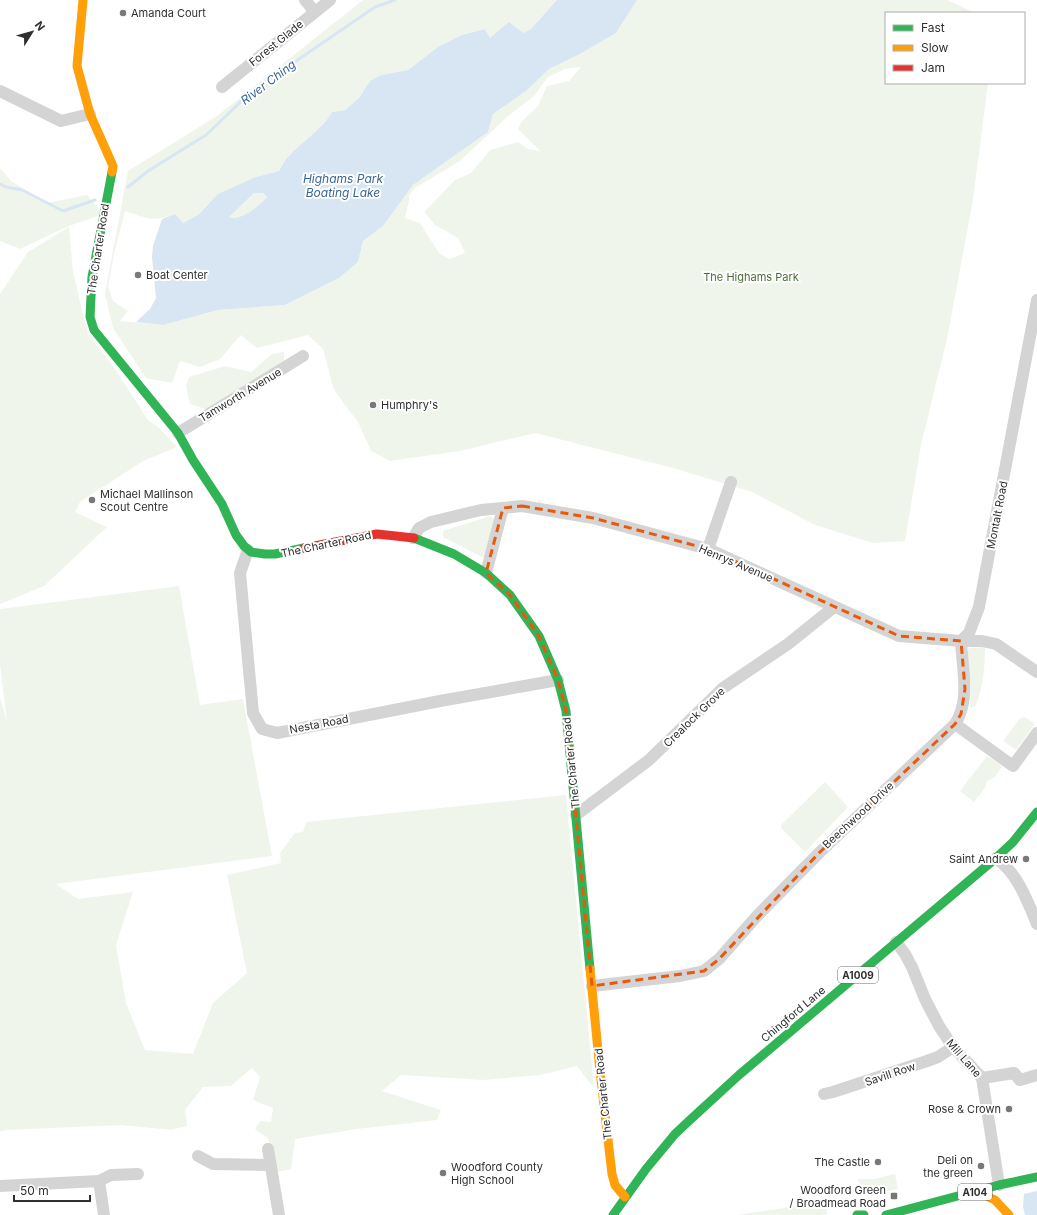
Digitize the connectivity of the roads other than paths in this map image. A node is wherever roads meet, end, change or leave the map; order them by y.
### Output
1 (83, 0) edge
2 (305, 0) edge
3 (330, 0) edge
4 (315, 12) junction
5 (222, 87) dead end
6 (0, 92) edge
7 (90, 114) junction
8 (1037, 300) edge
9 (303, 356) dead end
10 (178, 433) junction
11 (731, 482) dead end
12 (504, 508) junction
13 (414, 538) junction
14 (708, 549) junction
15 (248, 550) junction
16 (486, 574) junction
17 (834, 607) junction
18 (961, 641) junction
19 (1037, 672) edge
20 (558, 680) junction
21 (955, 724) junction
22 (1037, 733) edge
23 (1037, 812) edge
24 (576, 815) junction
25 (996, 858) junction
26 (1037, 924) edge
27 (896, 942) junction
28 (592, 986) junction
29 (953, 1047) junction
30 (1037, 1075) edge
31 (982, 1078) junction
32 (824, 1094) dead end
33 (268, 1150) dead end
34 (198, 1156) dead end
35 (270, 1165) junction
36 (138, 1174) dead end
37 (1037, 1177) edge
38 (99, 1181) junction
39 (999, 1185) junction
40 (0, 1186) edge
41 (976, 1191) junction
42 (625, 1197) junction
43 (104, 1215) edge
44 (279, 1215) edge
45 (613, 1215) edge
46 (857, 1215) edge
47 (864, 1215) edge
48 (886, 1215) edge
49 (1009, 1215) edge

1 - 7 street
2 - 4 street
3 - 4 street, Forest Glade
4 - 5 street, Forest Glade
6 - 7 street
7 - 10 street, The Charter Road
8 - 18 street, Montalt Road
9 - 10 street, Tamworth Avenue
10 - 15 street, The Charter Road
11 - 14 street
12 - 13 street, Henrys Avenue
12 - 14 street, Henrys Avenue
12 - 16 street
13 - 15 street, The Charter Road
13 - 16 street, The Charter Road
14 - 17 street, Henrys Avenue
15 - 20 street, Nesta Road
16 - 20 street, The Charter Road
17 - 18 street, Henrys Avenue
17 - 24 street, Crealock Grove
18 - 19 street
18 - 21 street, Beechwood Drive
20 - 24 street, The Charter Road
21 - 22 street
21 - 28 street, Beechwood Drive
23 - 25 street, Chingford Lane / A1009
24 - 28 street, The Charter Road
25 - 26 street
25 - 27 street, Chingford Lane / A1009
27 - 29 street, Mill Lane
27 - 42 street, Chingford Lane / A1009
28 - 42 street, The Charter Road
29 - 31 street, Mill Lane
29 - 32 street, Savill Row
30 - 31 street
31 - 39 street, Mill Lane
33 - 35 street
34 - 35 street
35 - 44 street
36 - 38 street
37 - 39 street, A104
38 - 40 street
38 - 43 street
39 - 41 street, A104
41 - 48 street, A104
41 - 49 street
42 - 45 street, Chingford Lane / A1009
46 - 47 street

